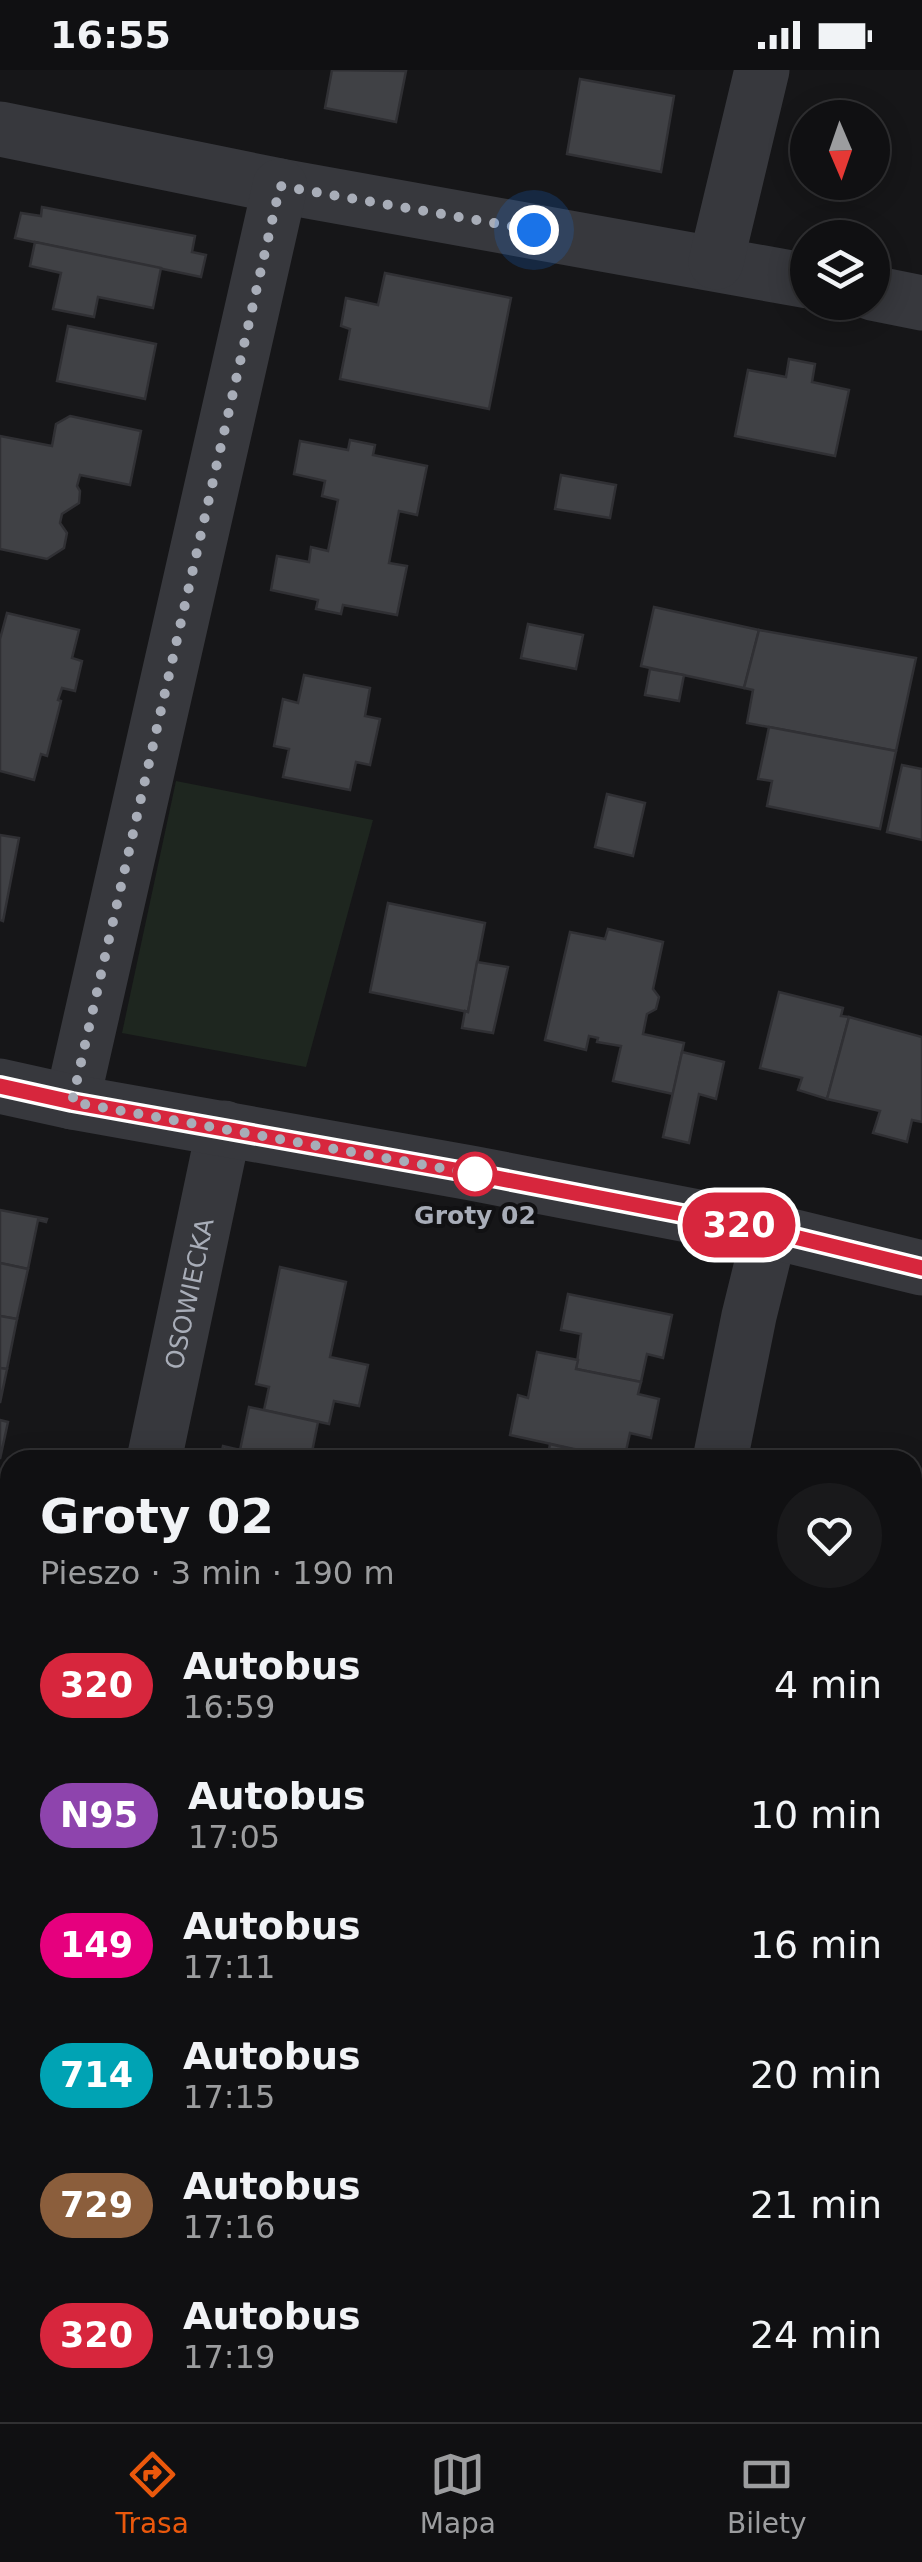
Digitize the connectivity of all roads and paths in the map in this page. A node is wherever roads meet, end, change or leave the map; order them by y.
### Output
1 (762, 70) edge
2 (0, 129) edge
3 (280, 186) junction
4 (716, 262) junction
5 (790, 276) edge
6 (890, 297) edge
7 (922, 303) edge
8 (0, 1086) edge
9 (72, 1102) junction
10 (224, 1128) junction
11 (770, 1231) junction
12 (922, 1268) edge
13 (156, 1450) edge
14 (722, 1450) edge

1 - 4 street
2 - 3 street
3 - 4 street
3 - 9 street
4 - 5 street
6 - 7 street
8 - 9 street
9 - 10 street
10 - 11 street
10 - 13 street, OSOWIECKA
11 - 12 street
11 - 14 street

